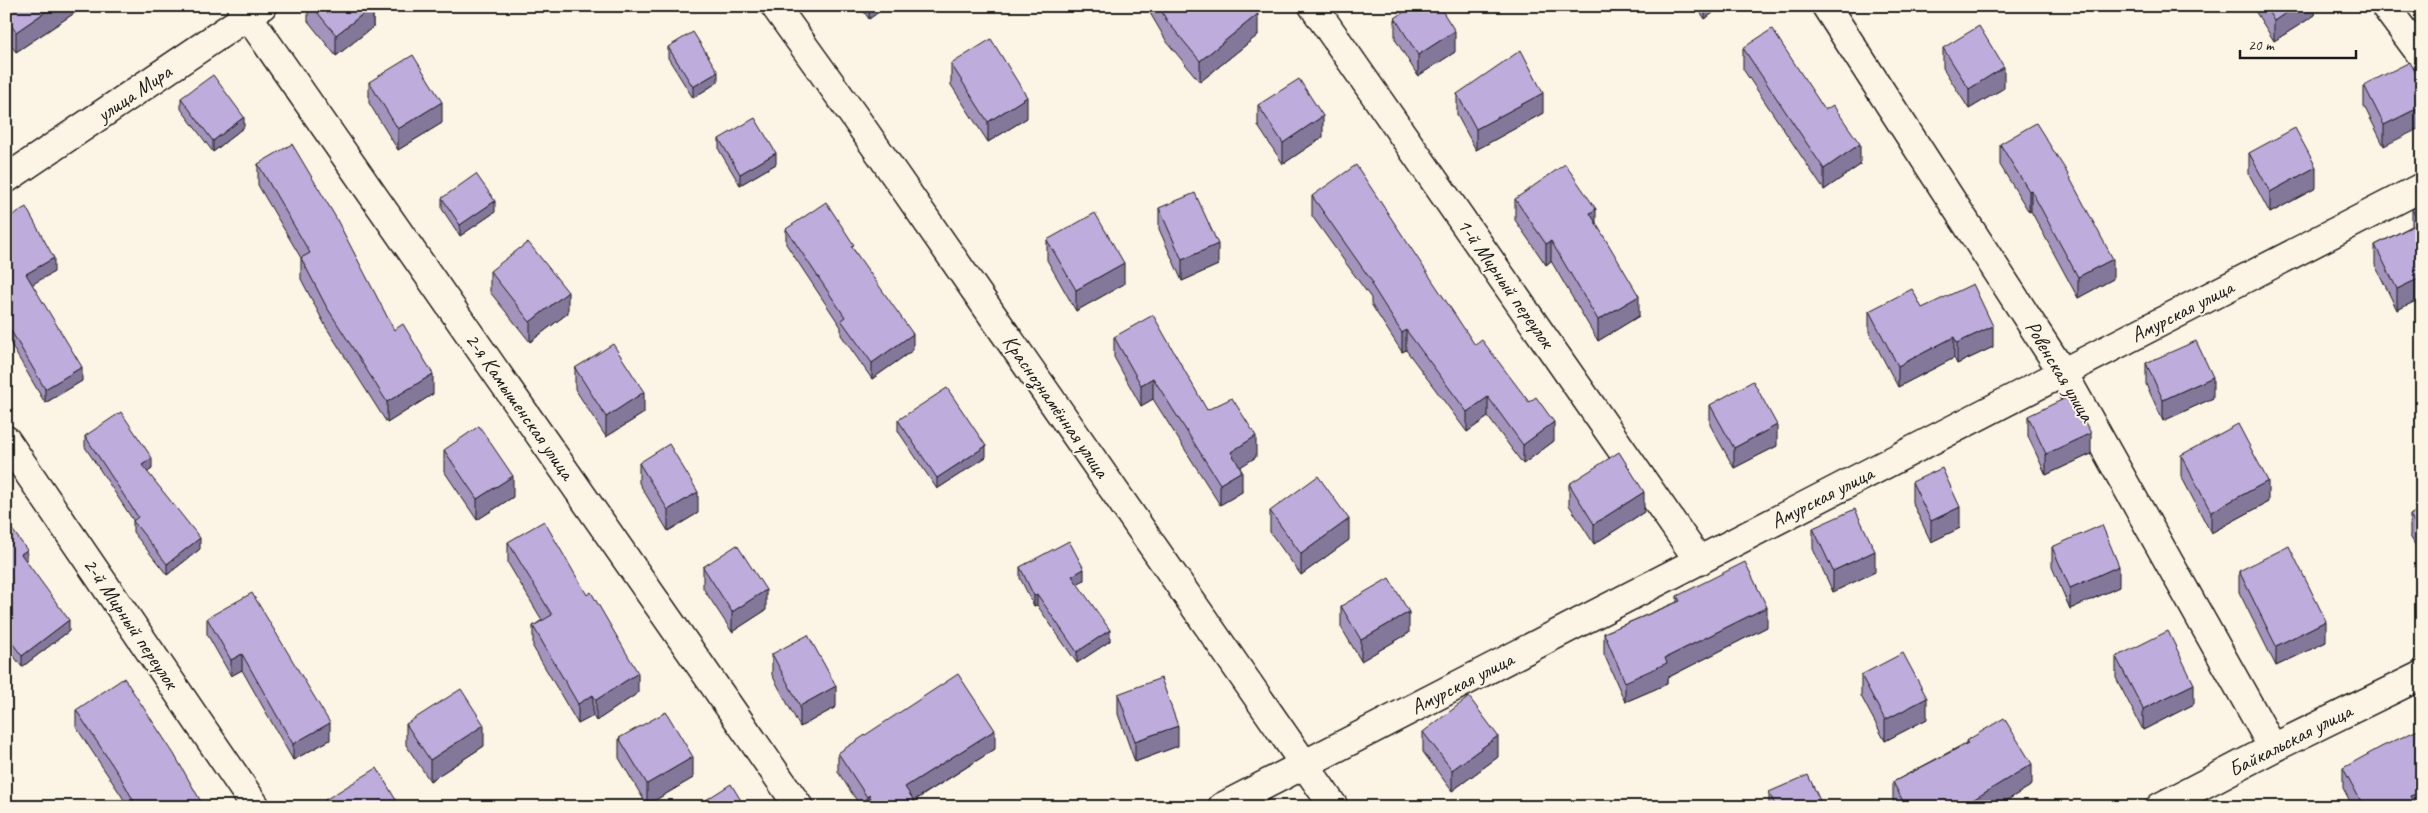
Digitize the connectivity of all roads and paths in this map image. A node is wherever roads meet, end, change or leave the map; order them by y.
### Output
1 (775, 6) edge
2 (1312, 6) edge
3 (1826, 6) edge
4 (2385, 6) edge
5 (250, 10) edge
6 (2422, 56) edge
7 (6, 179) edge
8 (2422, 187) edge
9 (2063, 373) junction
10 (6, 440) edge
11 (1699, 561) junction
12 (2422, 675) edge
13 (2273, 748) junction
14 (1305, 765) junction
15 (256, 807) edge
16 (799, 807) edge
17 (1222, 807) edge
18 (1334, 807) edge
19 (2160, 807) edge

1 - 14 street, Краснознамённая улица
2 - 11 street, 1-й Мирный переулок
3 - 9 street, Ровенская улица
4 - 6 street
5 - 7 street, улица Мира
5 - 16 street, 2-я Камышенская улица
8 - 9 street, Амурская улица
9 - 11 street, Амурская улица
9 - 13 street, Ровенская улица
10 - 15 street, 2-й Мирный переулок
11 - 14 street, Амурская улица
12 - 13 street, Байкальская улица
13 - 19 street, Байкальская улица
14 - 17 street, Амурская улица
14 - 18 street, Краснознамённая улица

